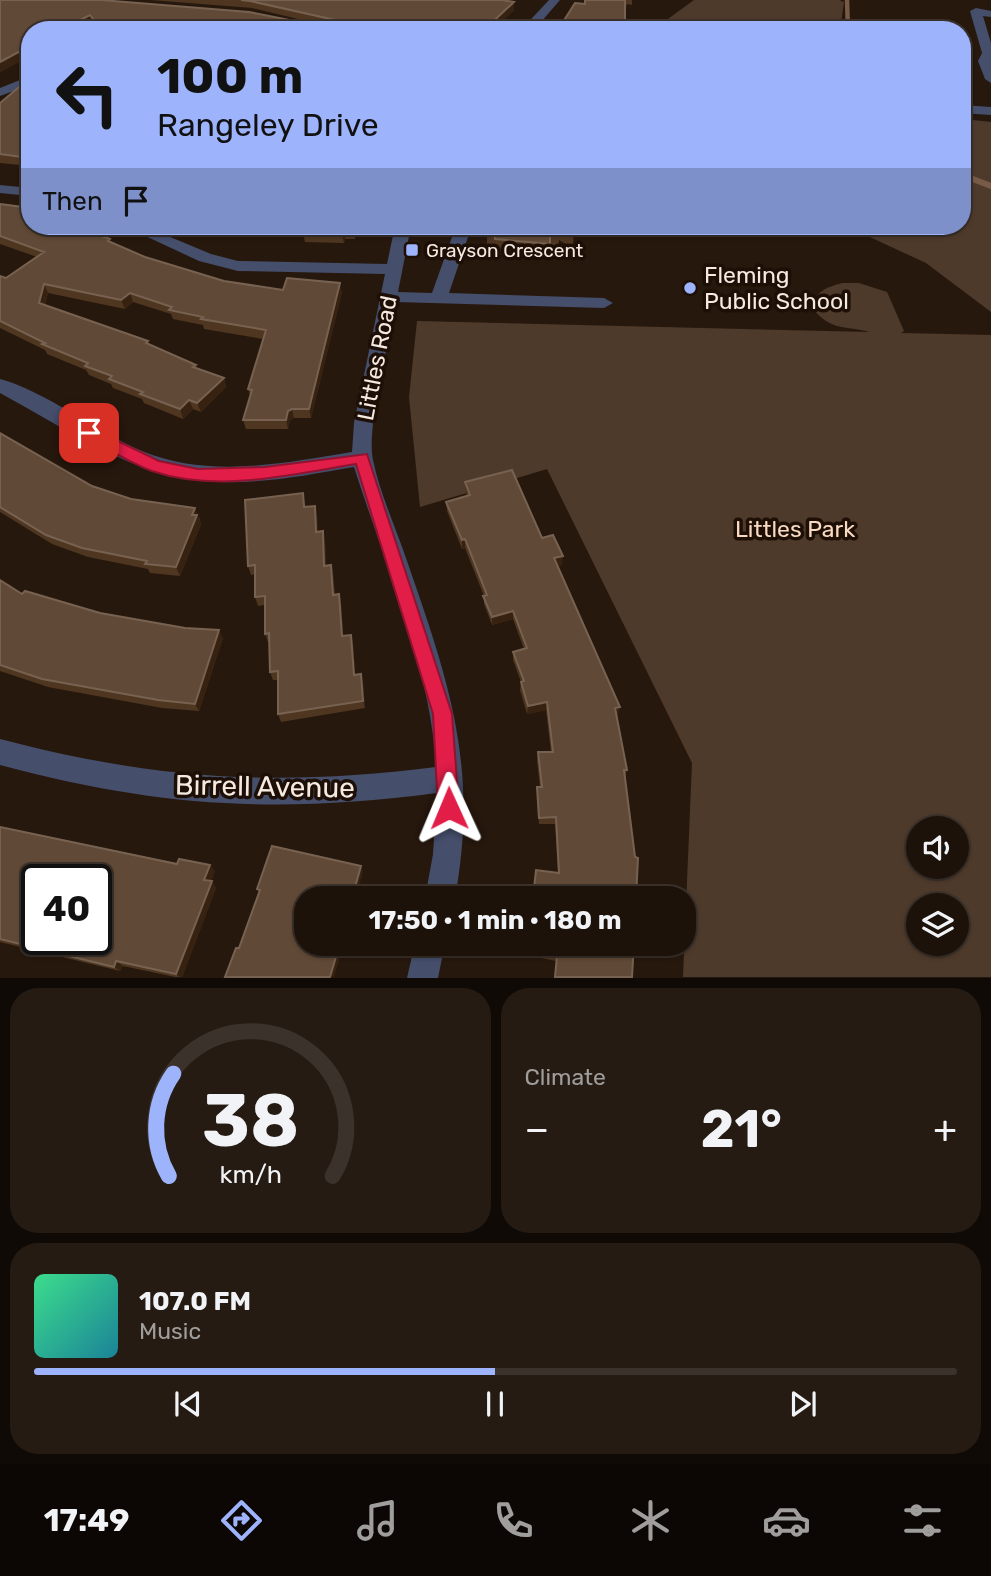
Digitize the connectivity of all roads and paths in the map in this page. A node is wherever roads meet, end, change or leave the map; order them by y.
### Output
1 (555, 0) edge
2 (985, 12) edge
3 (535, 21) edge
4 (989, 71) edge
5 (21, 84) edge
6 (0, 92) edge
7 (971, 109) edge
8 (991, 111) edge
9 (0, 188) edge
10 (21, 191) edge
11 (153, 235) edge
12 (401, 235) edge
13 (459, 235) edge
14 (393, 269) junction
15 (390, 297) junction
16 (439, 298) junction
17 (604, 303) dead end
18 (0, 385) edge
19 (362, 458) junction
20 (0, 752) edge
21 (449, 778) junction
22 (443, 886) edge
23 (427, 956) edge
24 (422, 978) edge

1 - 3 street
2 - 4 street
5 - 6 street
7 - 8 street
9 - 10 street
11 - 14 street
12 - 14 street, Littles Road
13 - 16 street
14 - 15 street, Littles Road
15 - 16 street
15 - 19 street, Littles Road
16 - 17 street
18 - 19 street
19 - 21 street, Littles Road
20 - 21 street, Birrell Avenue
21 - 22 street, Littles Road
23 - 24 street

